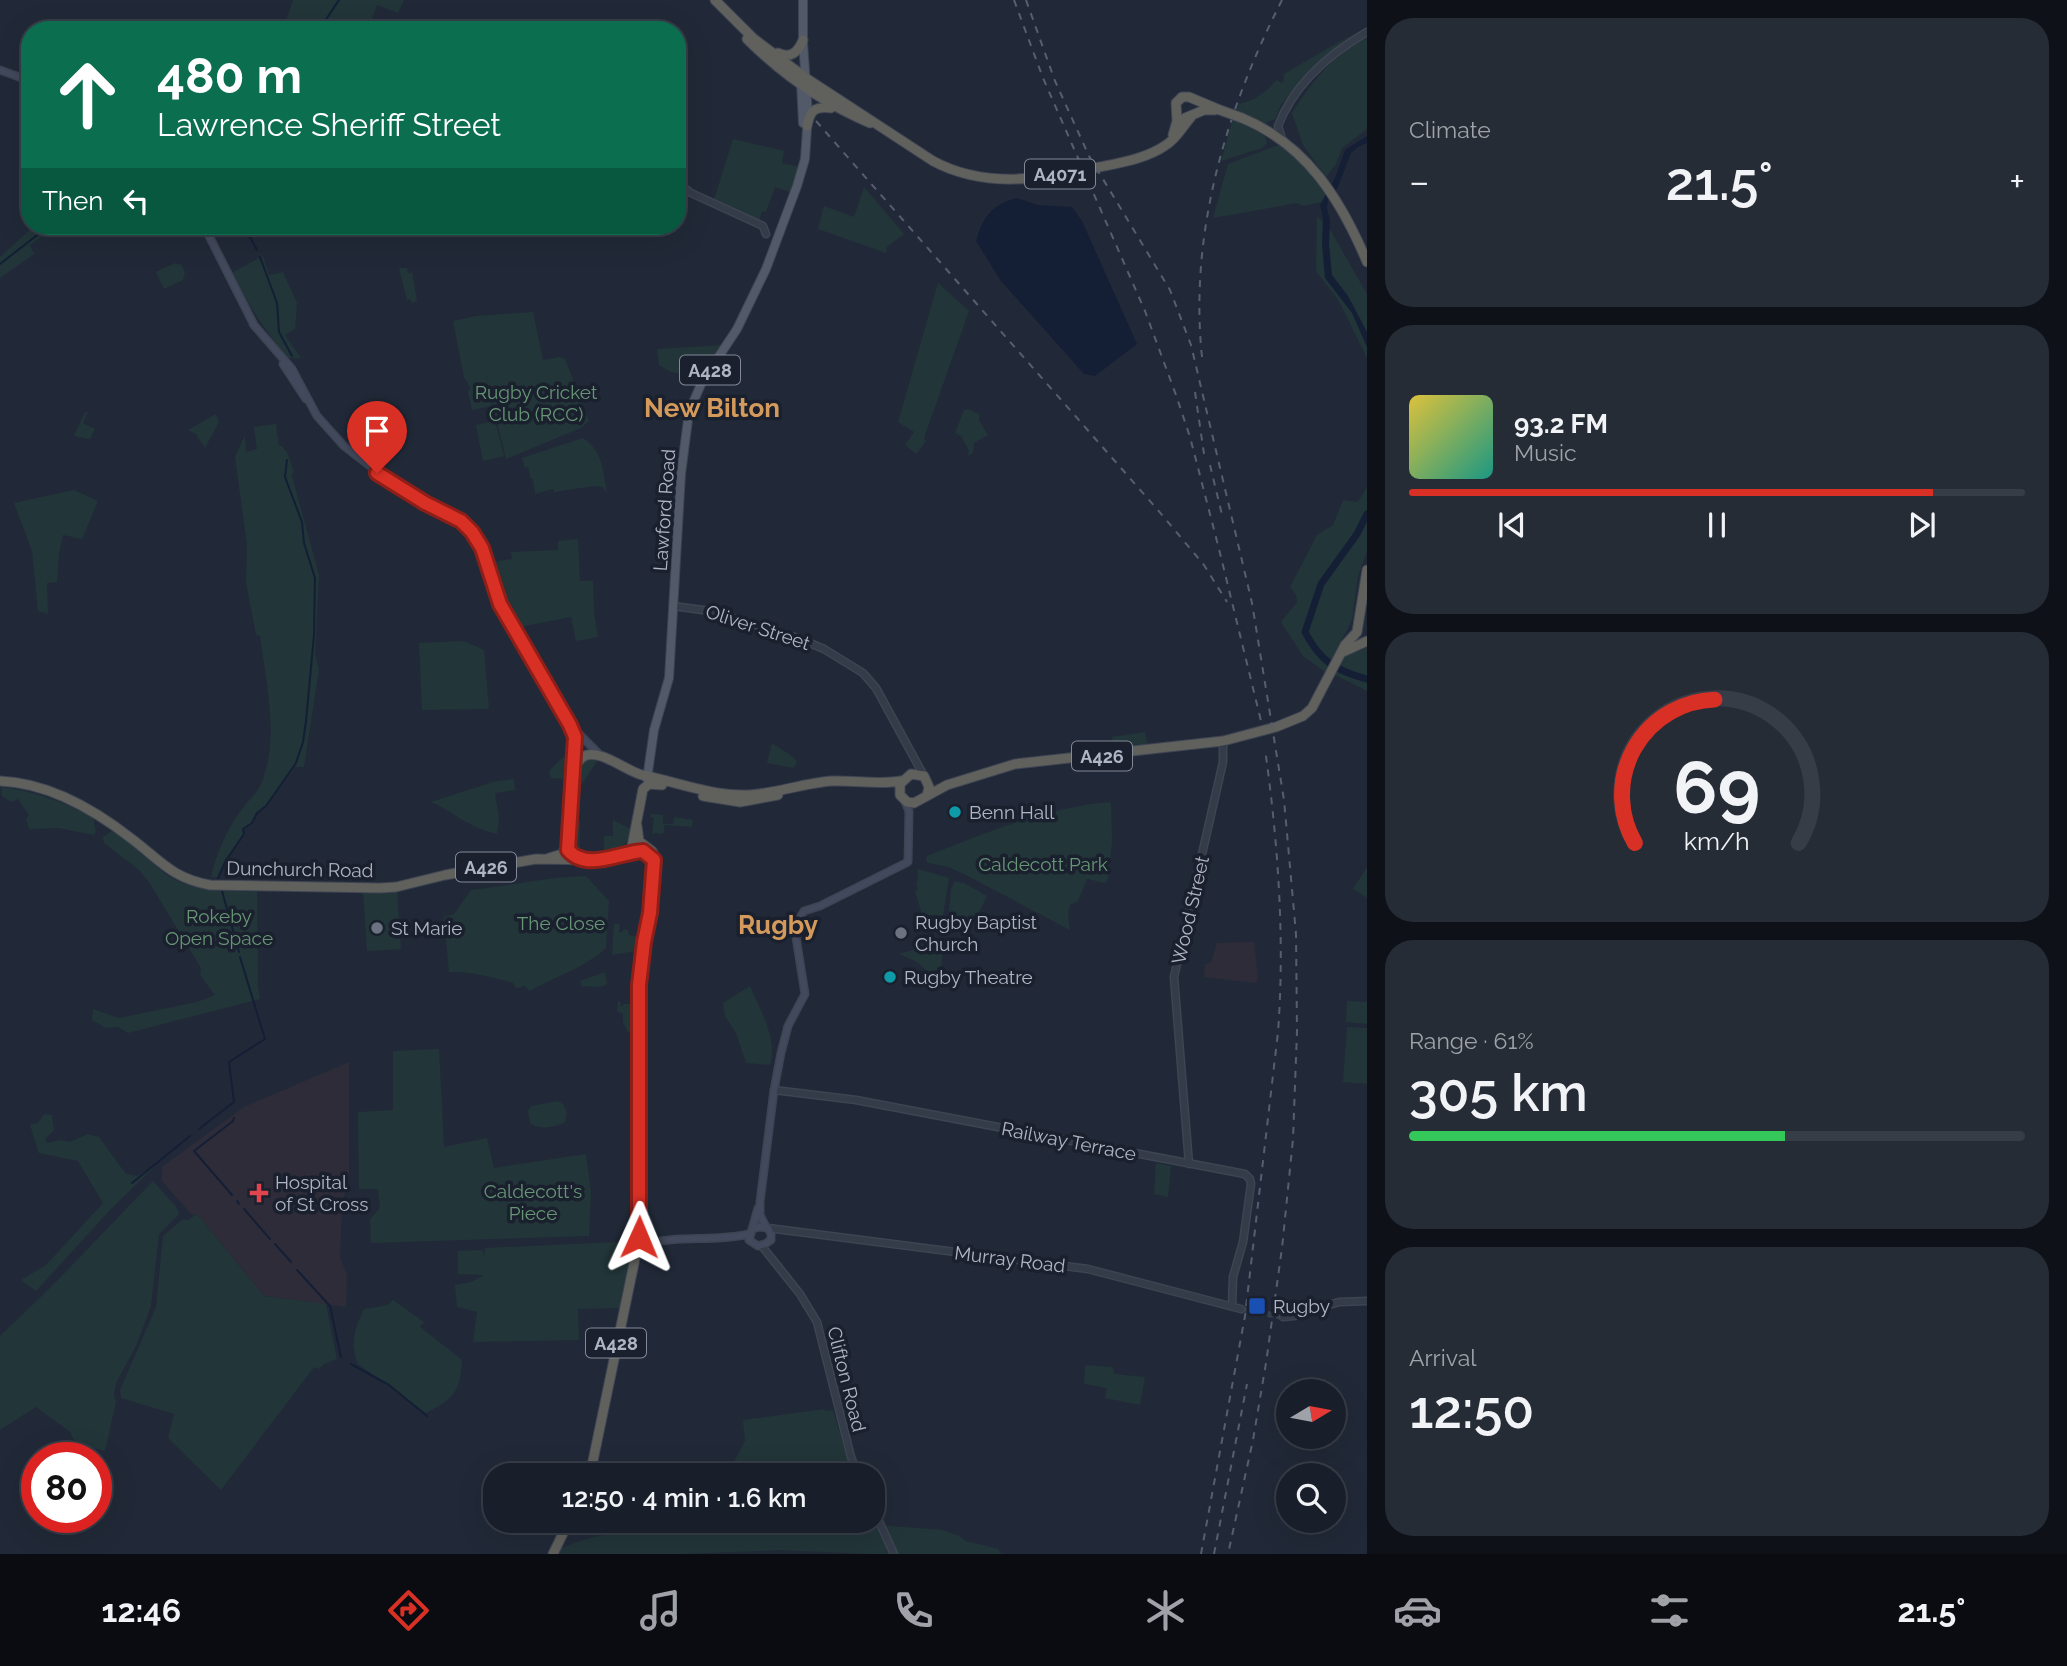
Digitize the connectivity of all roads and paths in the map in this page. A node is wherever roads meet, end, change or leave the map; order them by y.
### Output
1 (713, 0) edge
2 (803, 0) edge
3 (1367, 32) edge
4 (752, 37) junction
5 (803, 41) junction
6 (0, 70) edge
7 (21, 77) edge
8 (803, 81) junction
9 (1195, 100) junction
10 (839, 110) junction
11 (1176, 110) junction
12 (1218, 110) junction
13 (1192, 116) junction
14 (1281, 119) junction
15 (868, 123) junction
16 (807, 126) junction
17 (1264, 128) junction
18 (887, 131) junction
19 (1282, 139) junction
20 (1171, 142) junction
21 (806, 145) junction
22 (686, 189) edge
23 (766, 234) dead end
24 (208, 235) edge
25 (1367, 262) edge
26 (253, 324) junction
27 (310, 403) junction
28 (1367, 570) edge
29 (673, 606) junction
30 (1363, 623) edge
31 (1367, 641) edge
32 (1340, 656) junction
33 (570, 725) junction
34 (1223, 741) junction
35 (601, 756) junction
36 (913, 758) junction
37 (574, 771) junction
38 (911, 774) junction
39 (926, 778) junction
40 (0, 781) edge
41 (901, 781) junction
42 (645, 783) junction
43 (854, 783) junction
44 (947, 785) junction
45 (901, 797) junction
46 (923, 798) junction
47 (909, 815) junction
48 (637, 826) junction
49 (567, 845) junction
50 (625, 855) junction
51 (547, 859) junction
52 (587, 859) junction
53 (655, 864) junction
54 (774, 1090) junction
55 (1189, 1164) junction
56 (760, 1202) junction
57 (767, 1227) junction
58 (789, 1232) junction
59 (750, 1234) junction
60 (770, 1240) junction
61 (640, 1243) junction
62 (761, 1245) junction
63 (774, 1261) junction
64 (1367, 1301) edge
65 (1228, 1305) junction
66 (1241, 1308) tunnel mouth
67 (1283, 1317) tunnel mouth
68 (593, 1463) edge
69 (853, 1463) edge
70 (885, 1532) edge
71 (563, 1533) edge
72 (554, 1551) edge
73 (894, 1554) edge

1 - 4 highway, A4071
1 - 8 highway, A4071
2 - 5 main road, Lawford Road / A428
3 - 14 street
4 - 5 highway
4 - 8 highway, A4071
5 - 8 main road, Lawford Road / A428
6 - 7 main road
8 - 10 highway, A4071
8 - 15 highway
8 - 16 main road, Lawford Road / A428
8 - 18 highway, A4071
8 - 21 main road, Lawford Road / A428
9 - 11 highway
9 - 12 highway
9 - 13 highway
10 - 15 highway, A4071
10 - 16 highway
11 - 13 highway
11 - 20 highway
12 - 13 highway
12 - 17 highway, bridge
13 - 20 highway, A4071
14 - 17 street
14 - 19 street
15 - 18 highway, A4071
16 - 21 main road, Lawford Road / A428
17 - 19 highway
18 - 20 highway, A4071
19 - 25 highway
21 - 29 main road, Lawford Road / A428
22 - 23 street
24 - 26 main road
26 - 27 main road
26 - 27 main road
27 - 33 main road
28 - 30 highway
29 - 36 street, Oliver Street
29 - 42 main road, Lawford Road / A428
30 - 31 highway
30 - 32 highway, A426
31 - 32 highway
32 - 34 highway, A426
33 - 35 main road
33 - 37 main road
34 - 44 highway, A426
34 - 55 street, Wood Street
35 - 37 highway
35 - 42 highway
36 - 38 street
36 - 39 street, Oliver Street
37 - 49 highway
38 - 39 highway
38 - 41 highway
39 - 44 highway
39 - 46 highway
40 - 51 highway, Dunchurch Road / A426
41 - 43 highway
41 - 45 highway
42 - 43 highway
42 - 48 highway, A428
43 - 45 highway
44 - 46 highway, A426
45 - 46 highway
45 - 47 main road
46 - 47 main road
47 - 54 main road, Clifton Road
48 - 50 highway
48 - 53 highway
49 - 51 highway, A426
49 - 52 highway
50 - 52 highway, Dunchurch Road
50 - 53 highway, Dunchurch Road
51 - 52 highway, Dunchurch Road / A426
53 - 61 highway, A428
54 - 55 street, Railway Terrace
54 - 56 main road, Clifton Road
55 - 65 street, Railway Terrace
56 - 57 main road, Clifton Road
56 - 59 main road, Clifton Road
57 - 58 street, Murray Road
57 - 59 main road
57 - 60 main road, Clifton Road
58 - 60 street, Murray Road
58 - 65 street, Murray Road
59 - 61 main road
59 - 62 main road, Clifton Road
60 - 62 main road
60 - 63 street, Clifton Road
61 - 68 highway, A428
62 - 63 street, Clifton Road
63 - 69 street, Clifton Road
64 - 67 street
65 - 66 street, Murray Road
70 - 73 street
71 - 72 highway

